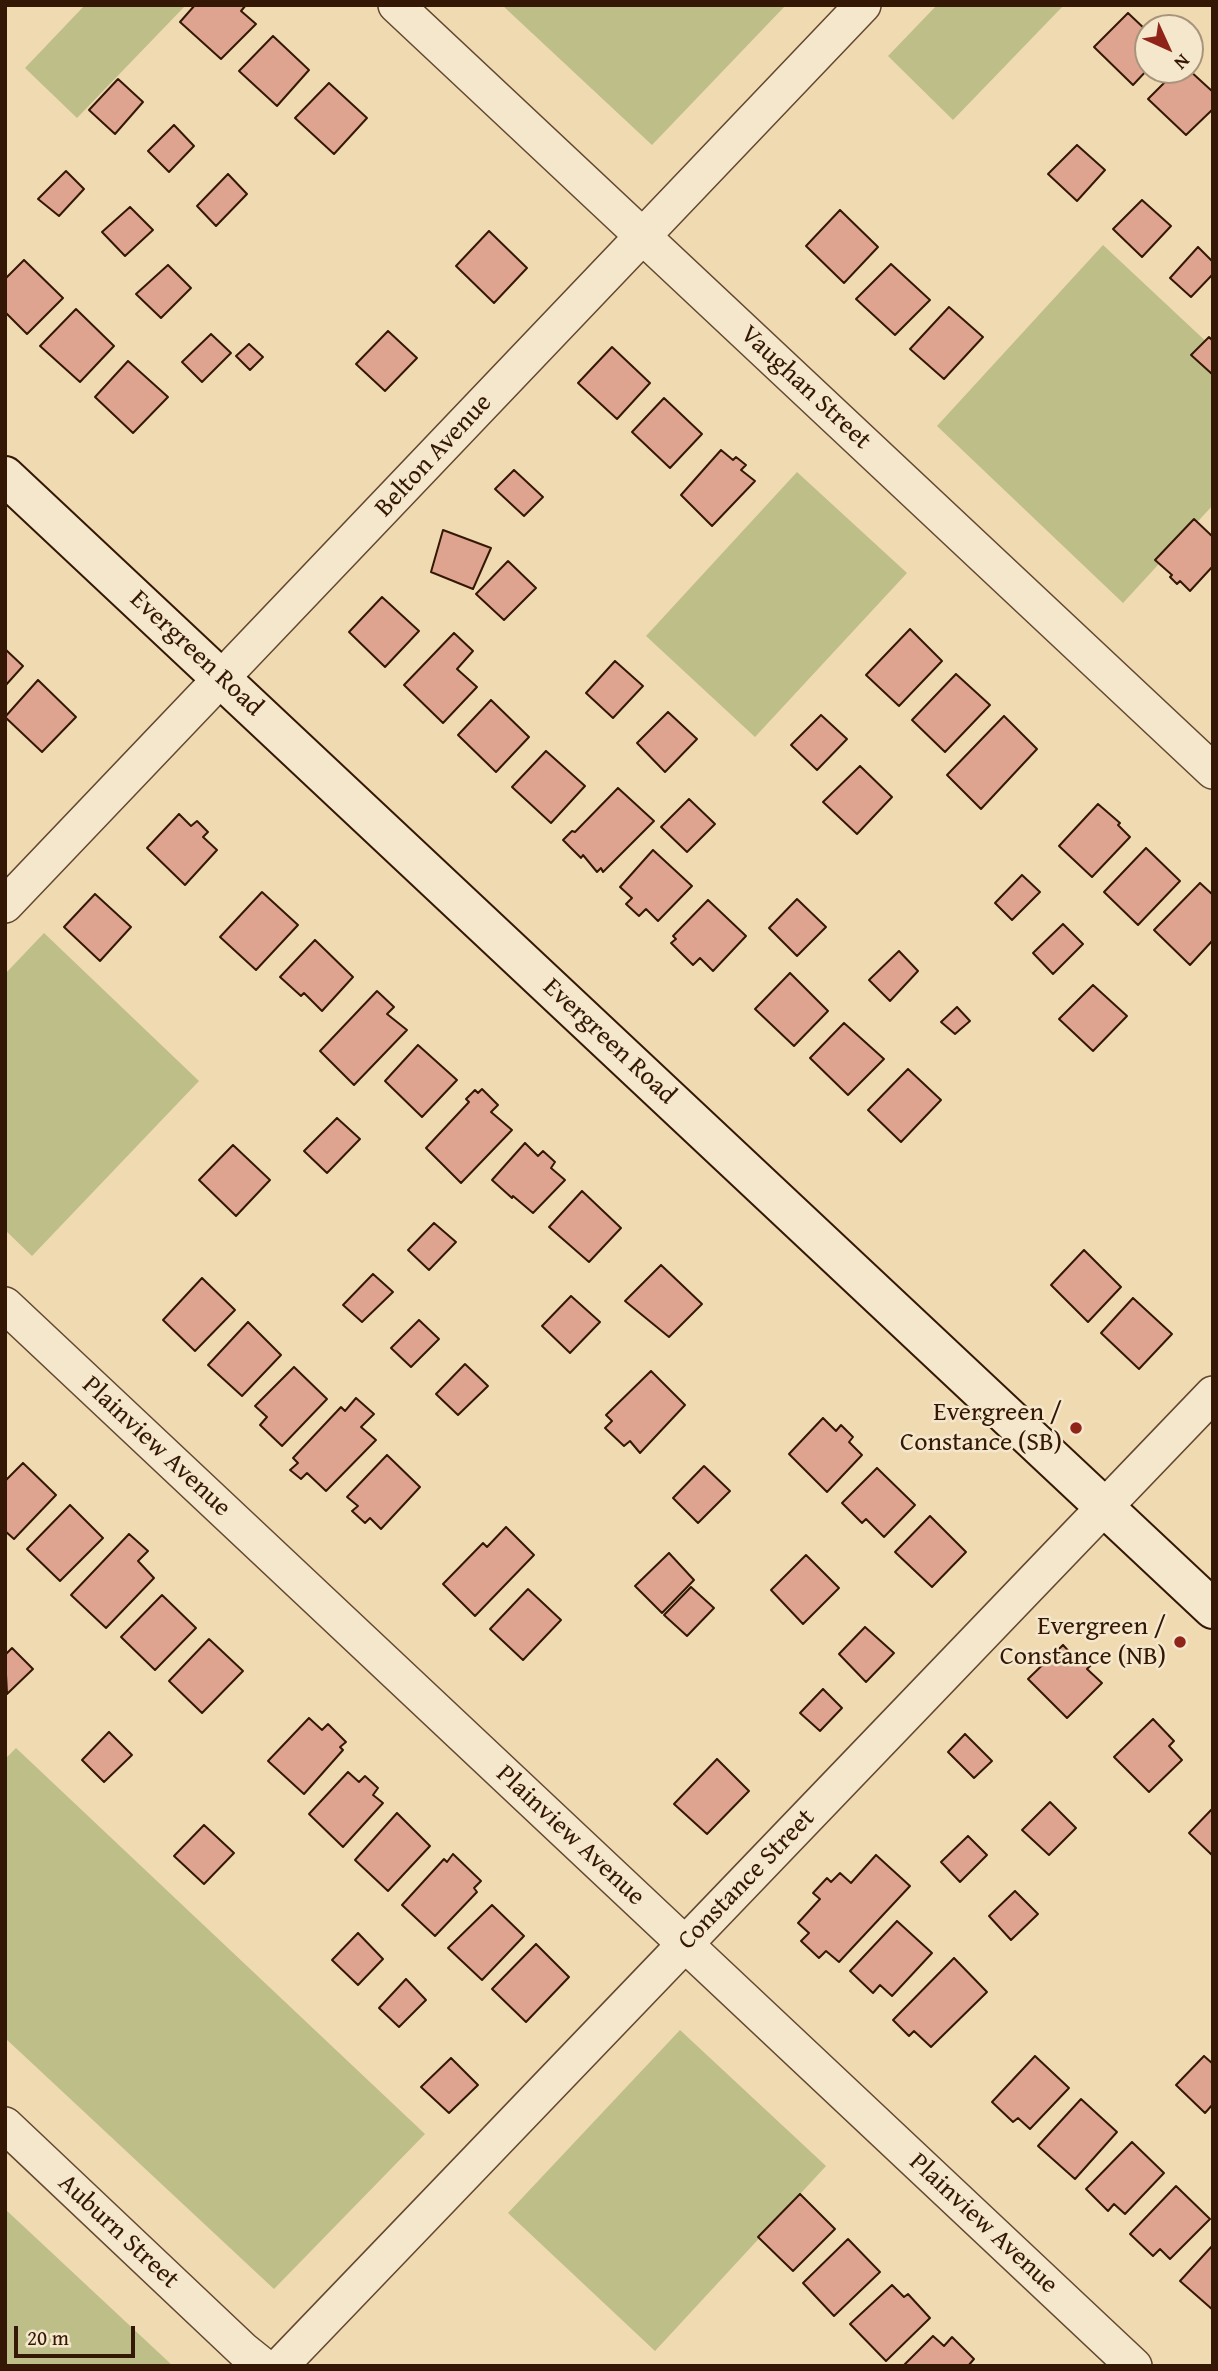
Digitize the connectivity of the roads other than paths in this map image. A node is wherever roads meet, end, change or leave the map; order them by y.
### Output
1 (396, 5) edge
2 (863, 5) edge
3 (643, 236) junction
4 (5, 475) edge
5 (222, 680) junction
6 (1213, 771) edge
7 (5, 905) edge
8 (5, 1306) edge
9 (1213, 1394) edge
10 (1105, 1507) junction
11 (1213, 1609) edge
12 (685, 1945) junction
13 (5, 2125) edge
14 (263, 2366) edge
15 (280, 2366) edge
16 (1134, 2366) edge

1 - 3 street, Vaughan Street
2 - 3 street, Belton Avenue
3 - 5 street, Belton Avenue
3 - 6 street, Vaughan Street
4 - 5 street, Evergreen Road
5 - 7 street, Belton Avenue
5 - 10 street, Evergreen Road
8 - 12 street, Plainview Avenue
9 - 10 street, Constance Street
10 - 11 street, Evergreen Road
10 - 12 street, Constance Street
12 - 15 street, Constance Street
12 - 16 street, Plainview Avenue
13 - 14 street, Auburn Street

